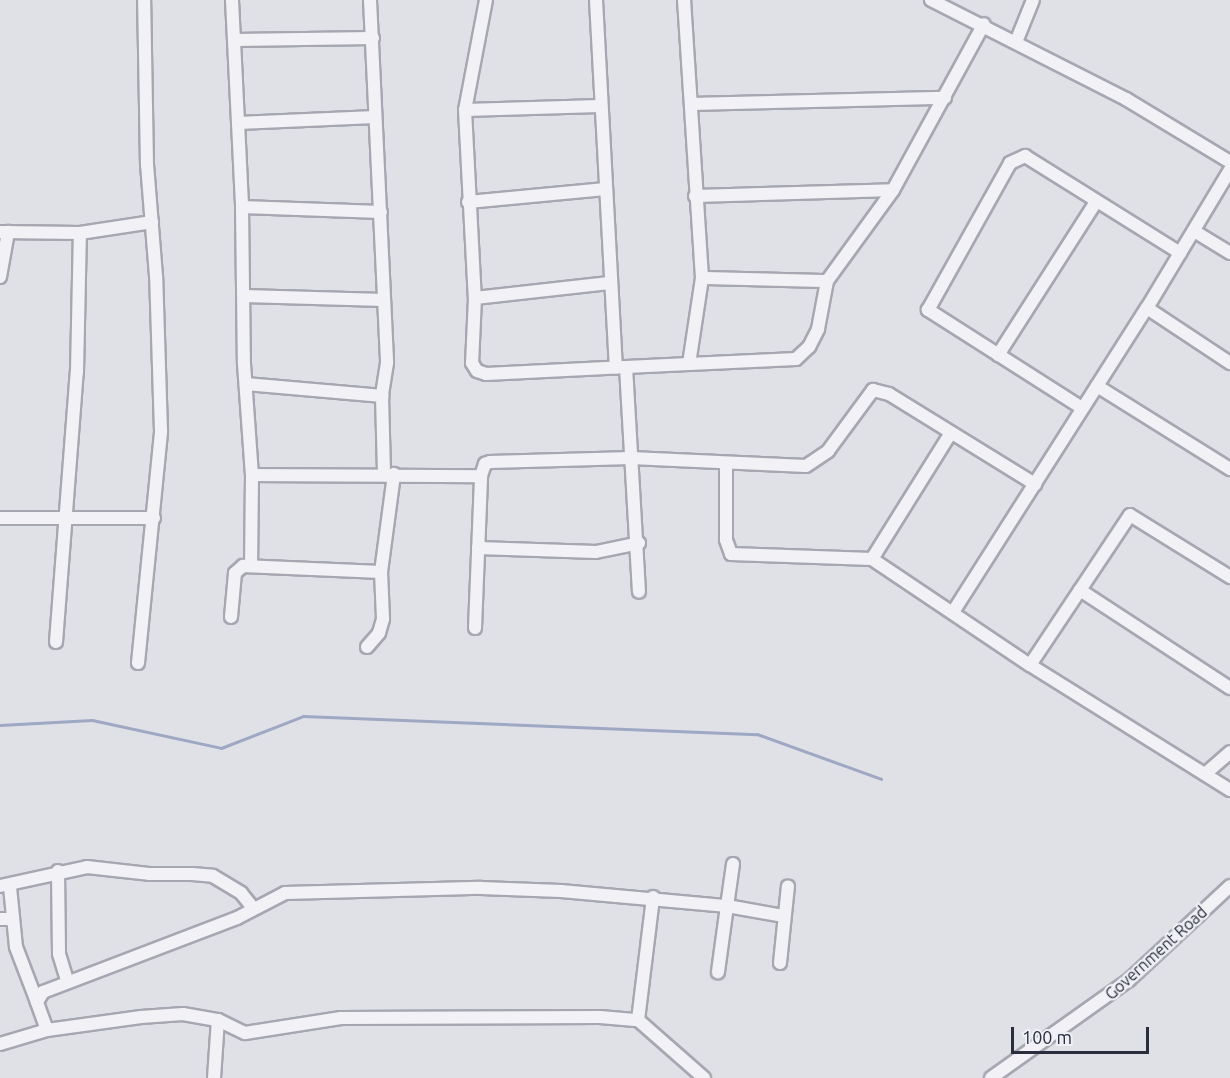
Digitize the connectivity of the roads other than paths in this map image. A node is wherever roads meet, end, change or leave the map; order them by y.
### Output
1 (144, 0) edge
2 (232, 0) edge
3 (370, 0) edge
4 (486, 0) edge
5 (596, 0) edge
6 (684, 0) edge
7 (931, 0) edge
8 (1033, 0) edge
9 (984, 24) junction
10 (373, 38) junction
11 (236, 40) junction
12 (1016, 42) junction
13 (945, 98) junction
14 (691, 104) junction
15 (600, 106) junction
16 (465, 110) junction
17 (375, 117) junction
18 (238, 123) junction
19 (1230, 162) edge
20 (1230, 170) edge
21 (605, 189) junction
22 (893, 190) junction
23 (695, 196) junction
24 (1096, 201) junction
25 (468, 202) junction
26 (242, 207) junction
27 (381, 212) junction
28 (152, 222) junction
29 (1194, 231) junction
30 (4, 232) edge
31 (80, 233) junction
32 (1180, 253) junction
33 (1230, 253) edge
34 (0, 277) edge
35 (702, 278) junction
36 (827, 281) junction
37 (609, 283) junction
38 (244, 296) junction
39 (475, 298) junction
40 (384, 300) junction
41 (1147, 308) junction
42 (998, 355) junction
43 (1230, 363) edge
44 (689, 364) junction
45 (621, 367) junction
46 (246, 384) junction
47 (1097, 387) junction
48 (382, 396) junction
49 (1082, 408) junction
50 (950, 434) junction
51 (631, 458) junction
52 (726, 464) junction
53 (1230, 469) edge
54 (389, 474) junction
55 (252, 475) junction
56 (481, 477) junction
57 (1035, 484) junction
58 (0, 518) edge
59 (154, 518) junction
60 (68, 519) junction
61 (639, 543) junction
62 (478, 548) junction
63 (872, 559) junction
64 (251, 564) junction
65 (381, 572) junction
66 (1230, 577) edge
67 (1080, 590) junction
68 (639, 592) dead end
69 (953, 612) junction
70 (231, 617) dead end
71 (475, 628) dead end
72 (56, 642) dead end
73 (367, 647) dead end
74 (138, 663) dead end
75 (1030, 665) junction
76 (1230, 688) edge
77 (1230, 752) edge
78 (1205, 774) junction
79 (1230, 790) edge
80 (733, 864) dead end
81 (58, 872) junction
82 (5, 886) edge
83 (788, 886) dead end
84 (1230, 886) edge
85 (653, 897) junction
86 (727, 906) junction
87 (253, 908) junction
88 (784, 916) junction
89 (0, 919) edge
90 (13, 919) junction
91 (780, 963) dead end
92 (718, 972) dead end
93 (67, 981) junction
94 (37, 1002) junction
95 (218, 1020) junction
96 (638, 1020) junction
97 (47, 1030) junction
98 (0, 1044) edge
99 (214, 1078) edge
100 (704, 1078) edge
101 (991, 1078) edge

1 - 28 street
2 - 11 street
3 - 10 street
4 - 16 street
5 - 15 street
6 - 14 street
7 - 9 street
8 - 12 street
9 - 12 street
9 - 13 street
10 - 11 street
10 - 17 street
11 - 18 street
12 - 19 street
13 - 14 street
13 - 22 street
14 - 23 street
15 - 16 street
15 - 21 street
16 - 25 street
17 - 18 street
17 - 27 street
18 - 26 street
20 - 29 street
21 - 25 street
21 - 37 street
22 - 23 street
22 - 36 street
23 - 35 street
24 - 32 street
24 - 42 street
24 - 42 street
25 - 39 street
26 - 27 street
26 - 38 street
27 - 40 street
28 - 31 street
28 - 59 street
29 - 32 street
29 - 33 street
30 - 31 street
30 - 34 street
31 - 60 street
32 - 41 street
35 - 36 street
35 - 44 street
36 - 44 street
37 - 39 street
37 - 45 street
38 - 40 street
38 - 46 street
39 - 45 street
40 - 48 street
41 - 43 street
41 - 47 street
42 - 49 street
44 - 45 street
45 - 51 street
46 - 48 street
46 - 55 street
47 - 49 street
47 - 53 street
48 - 54 street
49 - 57 street
50 - 52 street
50 - 57 street
50 - 63 street
51 - 52 street
51 - 56 street
51 - 61 street
52 - 63 street
54 - 55 street
54 - 56 street
54 - 65 street
55 - 64 street
56 - 62 street
57 - 69 street
58 - 60 street
59 - 60 street
59 - 74 street
60 - 72 street
61 - 62 street
61 - 68 street
62 - 71 street
63 - 69 street
64 - 65 street
64 - 70 street
65 - 73 street
66 - 67 street
67 - 75 street
67 - 76 street
69 - 75 street
75 - 78 street
77 - 78 street
78 - 79 street
80 - 86 street
81 - 82 street
81 - 87 street
81 - 93 street
82 - 90 street
83 - 88 street
84 - 101 street, Government Road
85 - 86 street
85 - 87 street
85 - 96 street
86 - 88 street
86 - 92 street
87 - 93 street
88 - 91 street
89 - 90 street
90 - 94 street
93 - 94 street
94 - 97 street
95 - 96 street
95 - 97 street
95 - 99 street
96 - 100 street
97 - 98 street

